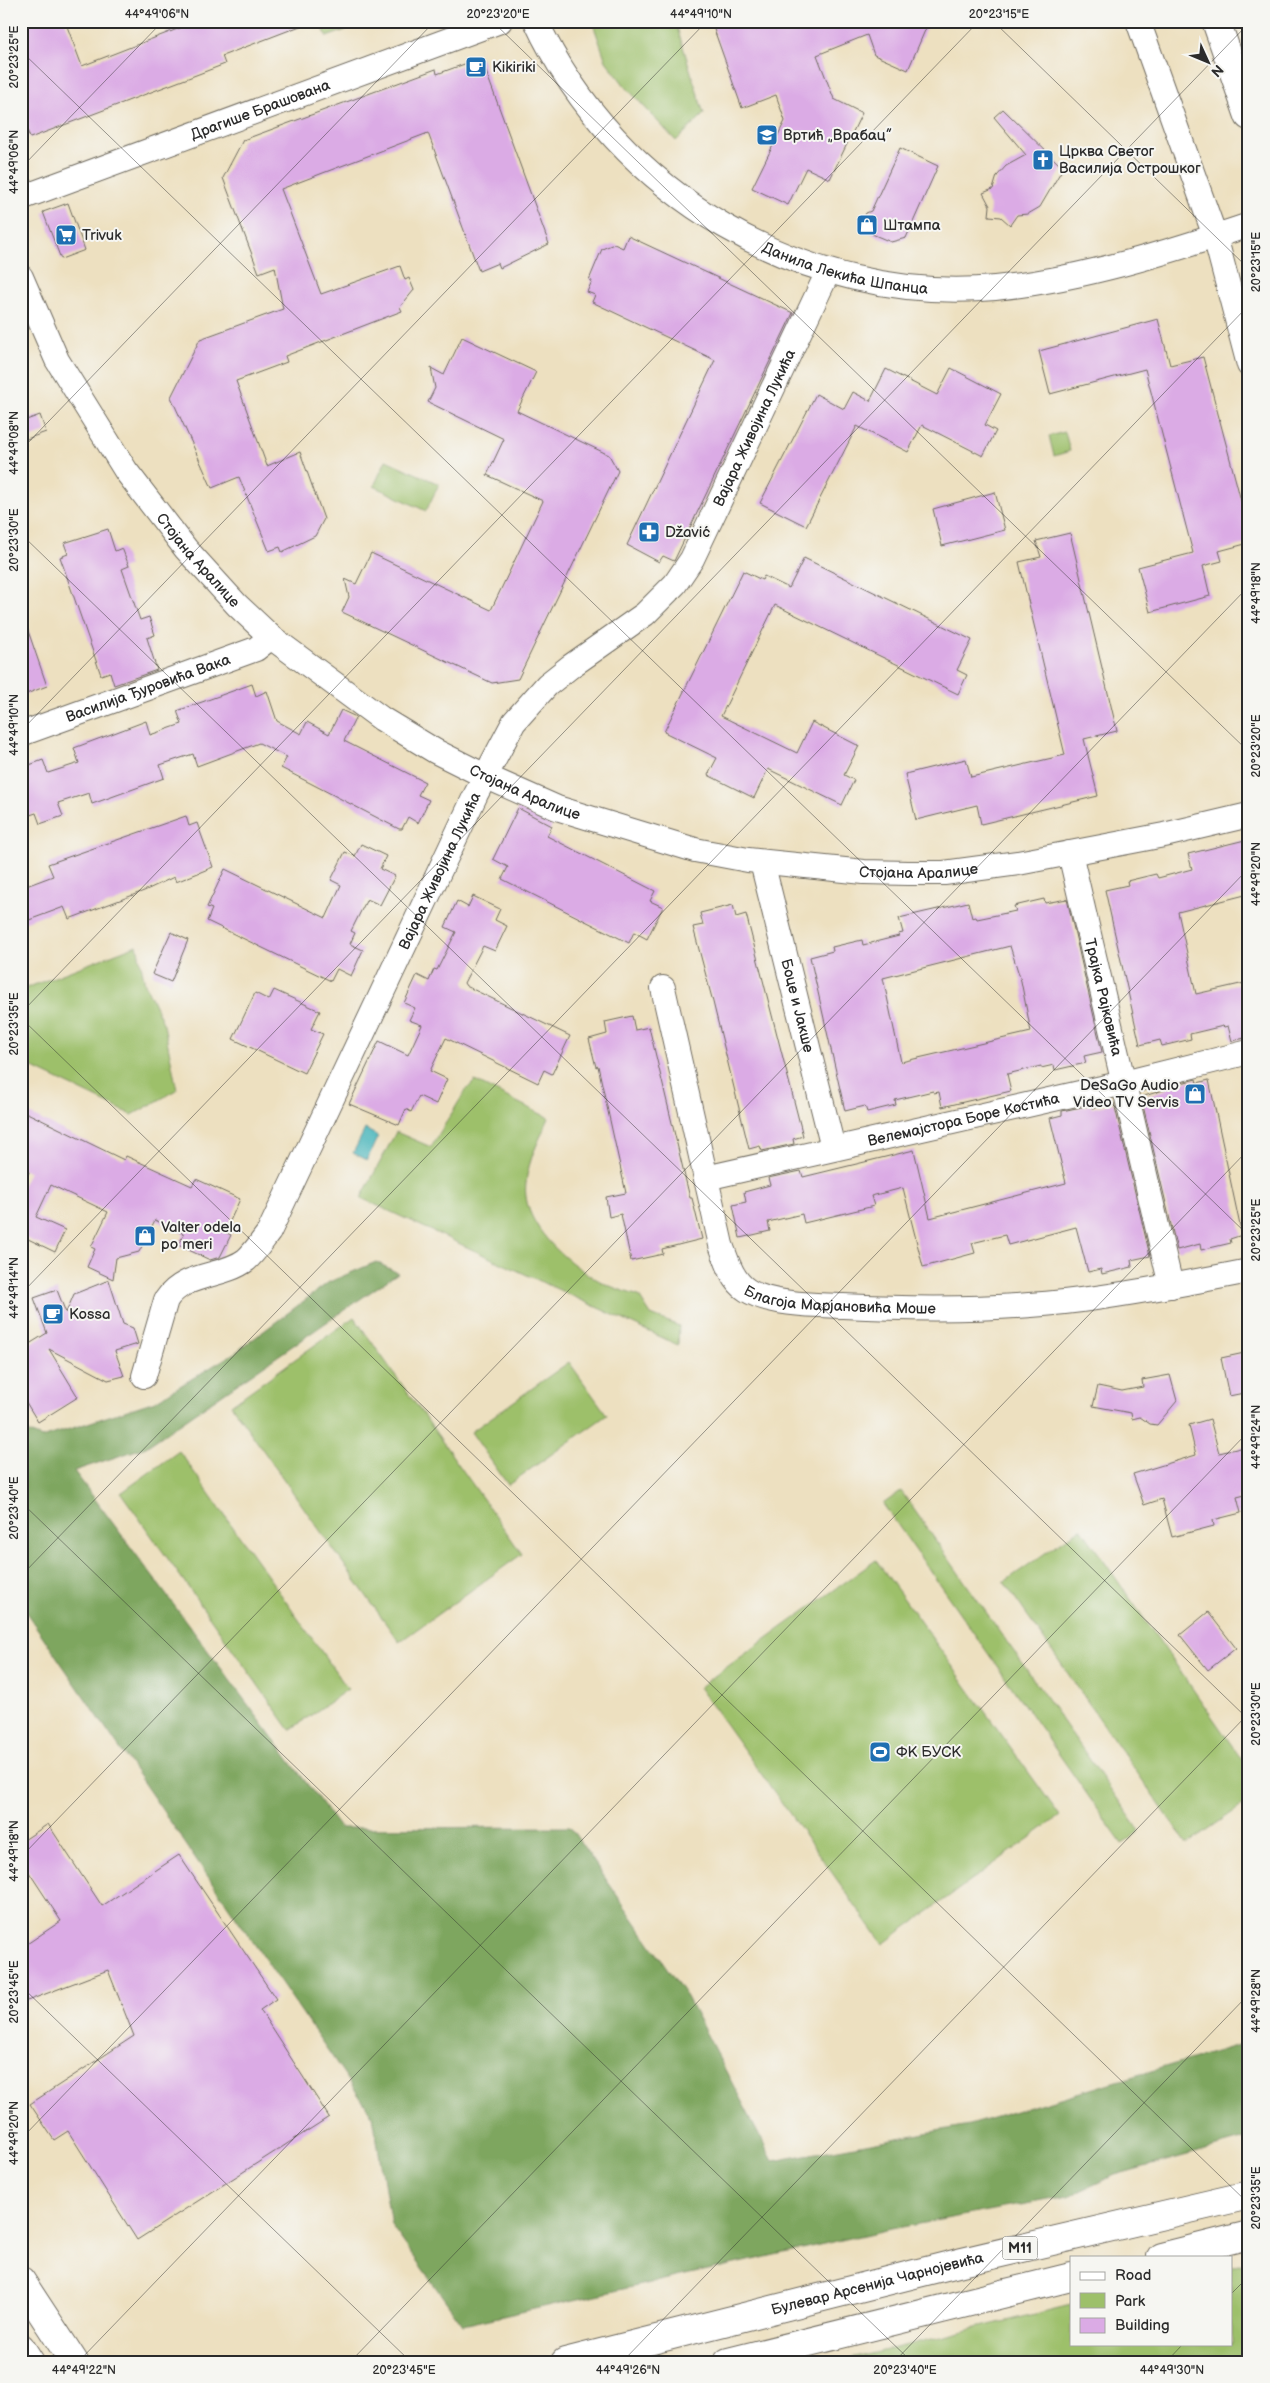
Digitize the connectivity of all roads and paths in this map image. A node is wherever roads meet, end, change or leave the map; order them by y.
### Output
1 (500, 21) edge
2 (536, 21) edge
3 (1138, 21) edge
4 (1216, 21) edge
5 (1249, 116) edge
6 (21, 198) edge
7 (1249, 225) edge
8 (1215, 236) junction
9 (828, 272) junction
10 (21, 277) edge
11 (1249, 365) edge
12 (271, 638) junction
13 (21, 734) edge
14 (485, 776) junction
15 (1249, 815) edge
16 (1070, 853) junction
17 (762, 862) junction
18 (663, 988) dead end
19 (1249, 1052) edge
20 (1124, 1083) junction
21 (833, 1148) junction
22 (706, 1178) junction
23 (1249, 1271) edge
24 (1170, 1286) junction
25 (144, 1376) dead end
26 (1249, 2195) edge
27 (1249, 2234) edge
28 (1165, 2256) edge
29 (1070, 2277) edge
30 (21, 2281) edge
31 (21, 2348) edge
32 (30, 2362) edge
33 (74, 2362) edge
34 (566, 2362) edge
35 (728, 2362) edge

1 - 6 street, Драгише Брашована
2 - 9 street, Данила Лекића Шпанца
3 - 8 street
4 - 5 main road
7 - 8 street, Данила Лекића Шпанца
8 - 9 street, Данила Лекића Шпанца
8 - 11 street
9 - 14 street, Вајара Живојина Лукића
10 - 12 street, Стојана Аралице
12 - 13 street, Василија Ђуровића Вака
12 - 14 street, Стојана Аралице
14 - 17 street, Стојана Аралице
14 - 25 street, Вајара Живојина Лукића
15 - 16 street, Стојана Аралице
16 - 17 street, Стојана Аралице
16 - 20 street, Трајка Рајковића
17 - 21 street, Боце и Јакше
18 - 22 street, Благоја Марјановића Моше
19 - 20 street, Велемајстора Боре Костића
20 - 21 street, Велемајстора Боре Костића
20 - 24 street, Трајка Рајковића
21 - 22 street, Велемајстора Боре Костића
22 - 24 street, Благоја Марјановића Моше
23 - 24 street, Благоја Марјановића Моше
26 - 34 main road, Булевар Арсенија Чарнојевића / M11
27 - 28 main road
29 - 35 main road
30 - 33 main road
31 - 32 main road

